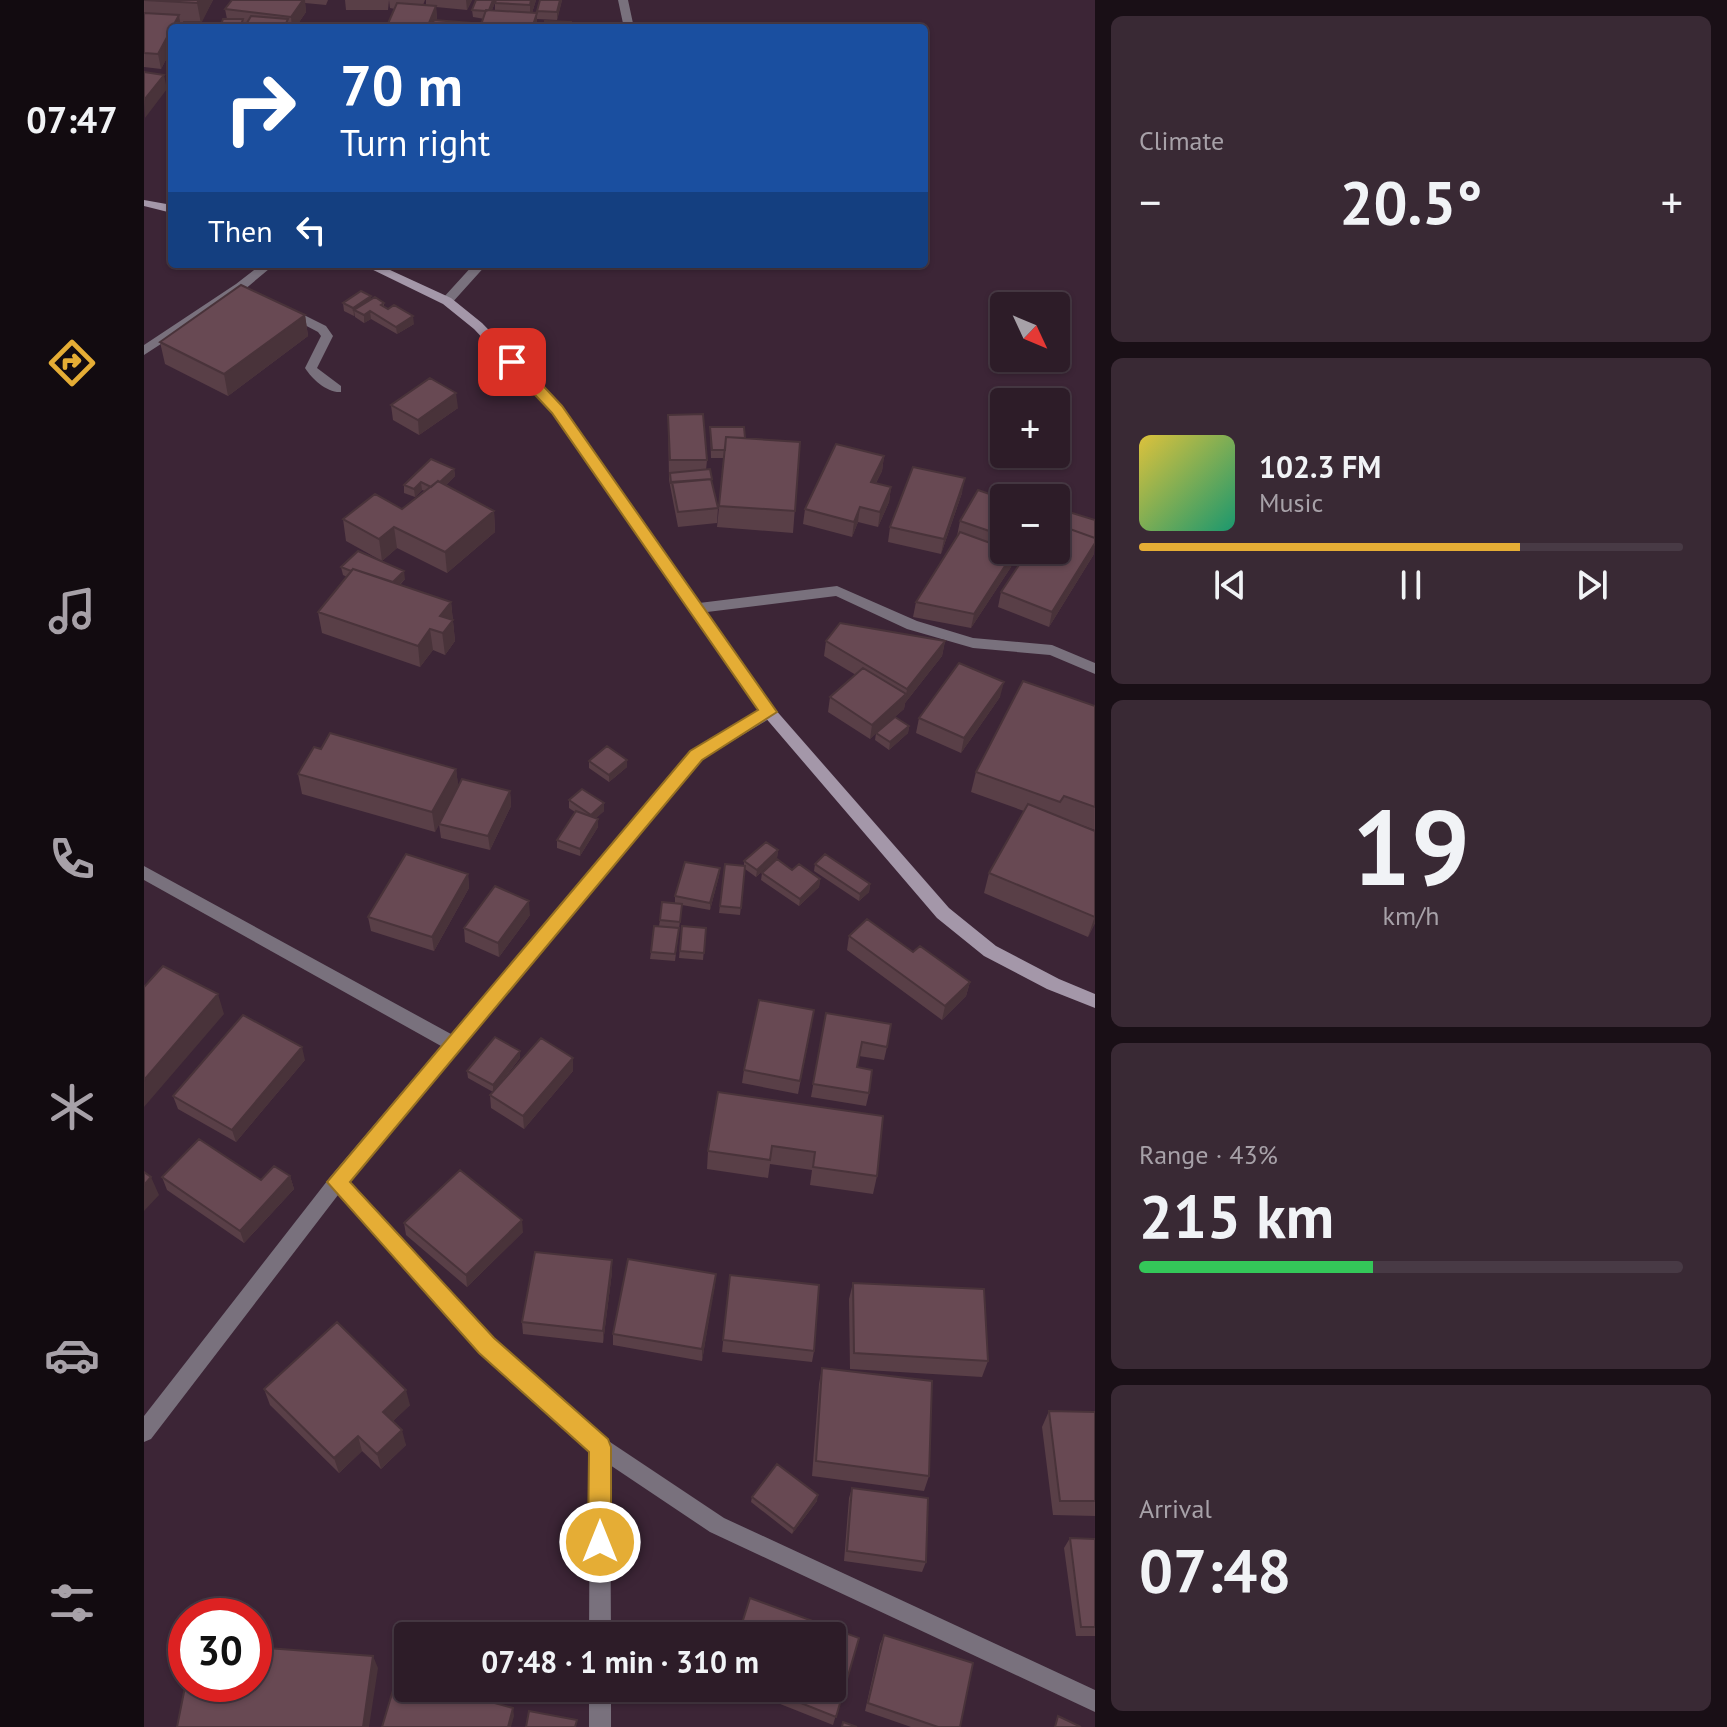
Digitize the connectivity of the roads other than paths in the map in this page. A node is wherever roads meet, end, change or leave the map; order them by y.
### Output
1 (623, 0) edge
2 (628, 24) edge
3 (144, 203) edge
4 (168, 208) edge
5 (264, 268) edge
6 (376, 268) edge
7 (477, 268) edge
8 (240, 287) junction
9 (254, 294) edge
10 (447, 301) junction
11 (281, 308) edge
12 (144, 351) edge
13 (336, 389) dead end
14 (699, 608) junction
15 (1095, 669) edge
16 (769, 712) junction
17 (144, 872) edge
18 (1095, 1001) edge
19 (455, 1045) junction
20 (337, 1182) junction
21 (144, 1432) edge
22 (600, 1447) junction
23 (600, 1622) edge
24 (1095, 1701) edge
25 (600, 1702) edge
26 (600, 1727) edge

1 - 2 street
3 - 4 main road
5 - 8 street
6 - 10 main road
7 - 10 street
8 - 9 street
8 - 12 street
10 - 14 main road
11 - 13 street
14 - 15 street
14 - 16 main road
16 - 18 main road
16 - 19 street
17 - 19 street
19 - 20 street
20 - 21 street
20 - 22 street
22 - 23 street
22 - 24 street
25 - 26 street

